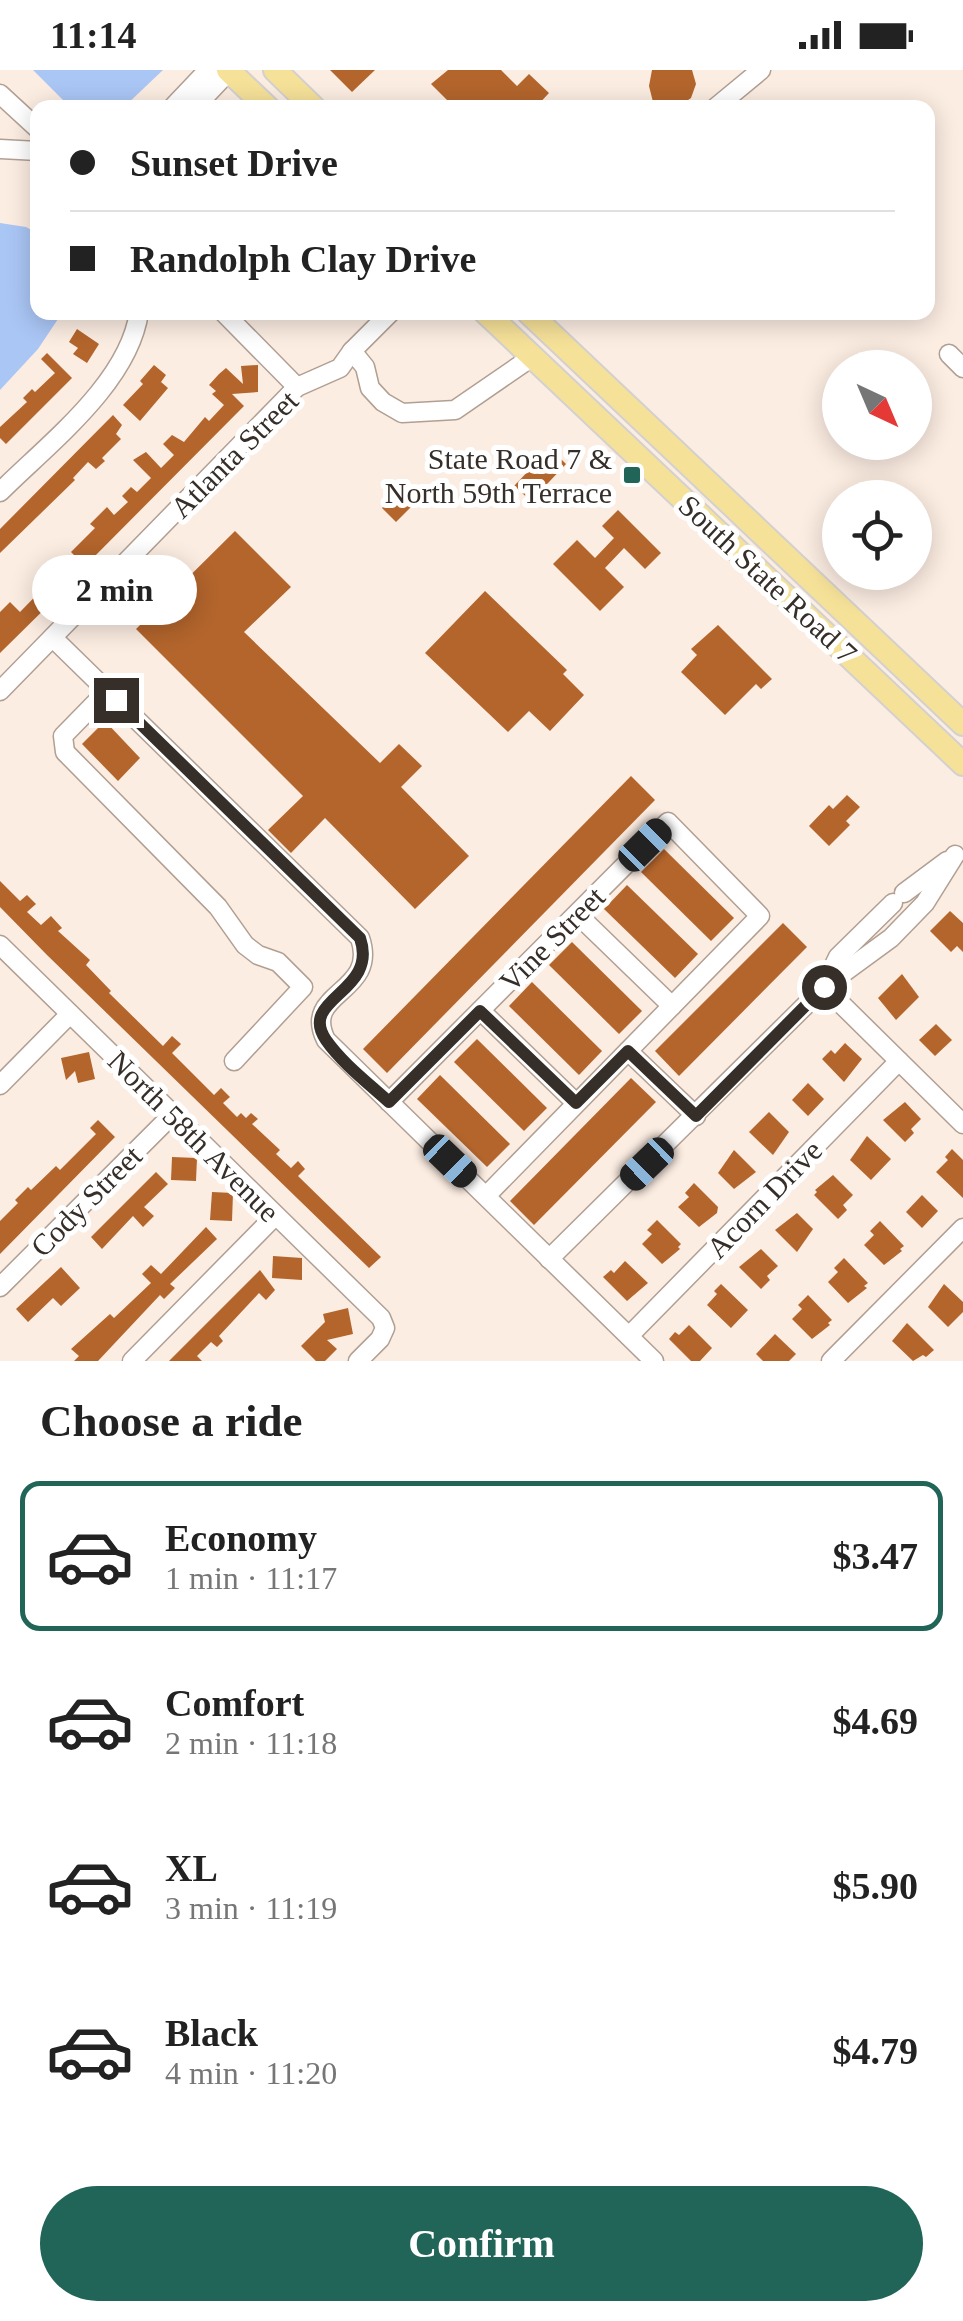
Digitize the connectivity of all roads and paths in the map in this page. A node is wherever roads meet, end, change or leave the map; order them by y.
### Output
1 (208, 70) edge
2 (228, 70) edge
3 (761, 70) edge
4 (275, 72) edge
5 (0, 94) edge
6 (180, 100) edge
7 (201, 100) edge
8 (260, 100) edge
9 (305, 100) edge
10 (725, 100) edge
11 (30, 122) edge
12 (0, 149) edge
13 (30, 151) edge
14 (136, 320) edge
15 (231, 320) edge
16 (382, 320) edge
17 (493, 320) edge
18 (536, 320) edge
19 (352, 352) junction
20 (949, 354) dead end
21 (532, 357) junction
22 (963, 368) edge
23 (297, 387) junction
24 (0, 492) edge
25 (53, 638) junction
26 (107, 691) junction
27 (0, 692) edge
28 (963, 724) edge
29 (963, 764) edge
30 (959, 852) edge
31 (893, 903) junction
32 (577, 914) junction
33 (899, 930) junction
34 (0, 944) edge
35 (824, 987) junction
36 (672, 1006) junction
37 (480, 1011) junction
38 (70, 1014) junction
39 (628, 1051) junction
40 (899, 1061) junction
41 (234, 1062) dead end
42 (0, 1085) edge
43 (389, 1102) junction
44 (576, 1103) junction
45 (172, 1115) junction
46 (696, 1116) junction
47 (963, 1124) edge
48 (486, 1196) junction
49 (275, 1216) junction
50 (963, 1228) edge
51 (550, 1259) junction
52 (0, 1287) edge
53 (629, 1336) junction
54 (132, 1361) edge
55 (358, 1361) edge
56 (654, 1361) edge
57 (831, 1361) edge

1 - 6 street
2 - 7 street
2 - 8 main road
3 - 10 street
4 - 9 main road
5 - 11 street
12 - 13 street
14 - 24 street
15 - 23 street
16 - 19 street, Atlanta Street
17 - 21 main road, South State Road 7
18 - 28 main road, South State Road 7
19 - 21 street
19 - 23 street, Atlanta Street
20 - 22 street
21 - 29 main road, South State Road 7
23 - 25 street, Atlanta Street
25 - 26 street
25 - 27 street, Atlanta Street
26 - 41 street
26 - 43 street
30 - 31 street
30 - 33 street
31 - 33 street
31 - 35 street
32 - 36 street
32 - 36 street, Vine Street
32 - 37 street, Vine Street
33 - 35 street
34 - 38 street, North 58th Avenue
35 - 40 street
35 - 46 street
36 - 39 street
37 - 43 street, Vine Street
37 - 44 street
38 - 42 street
38 - 45 street, North 58th Avenue
39 - 44 street
39 - 46 street
40 - 47 street
40 - 53 street, Acorn Drive
43 - 48 street
44 - 48 street
45 - 49 street, North 58th Avenue
45 - 52 street, Cody Street
46 - 51 street
48 - 51 street
49 - 54 street
49 - 55 street, North 58th Avenue
50 - 57 street
51 - 53 street
53 - 56 street

